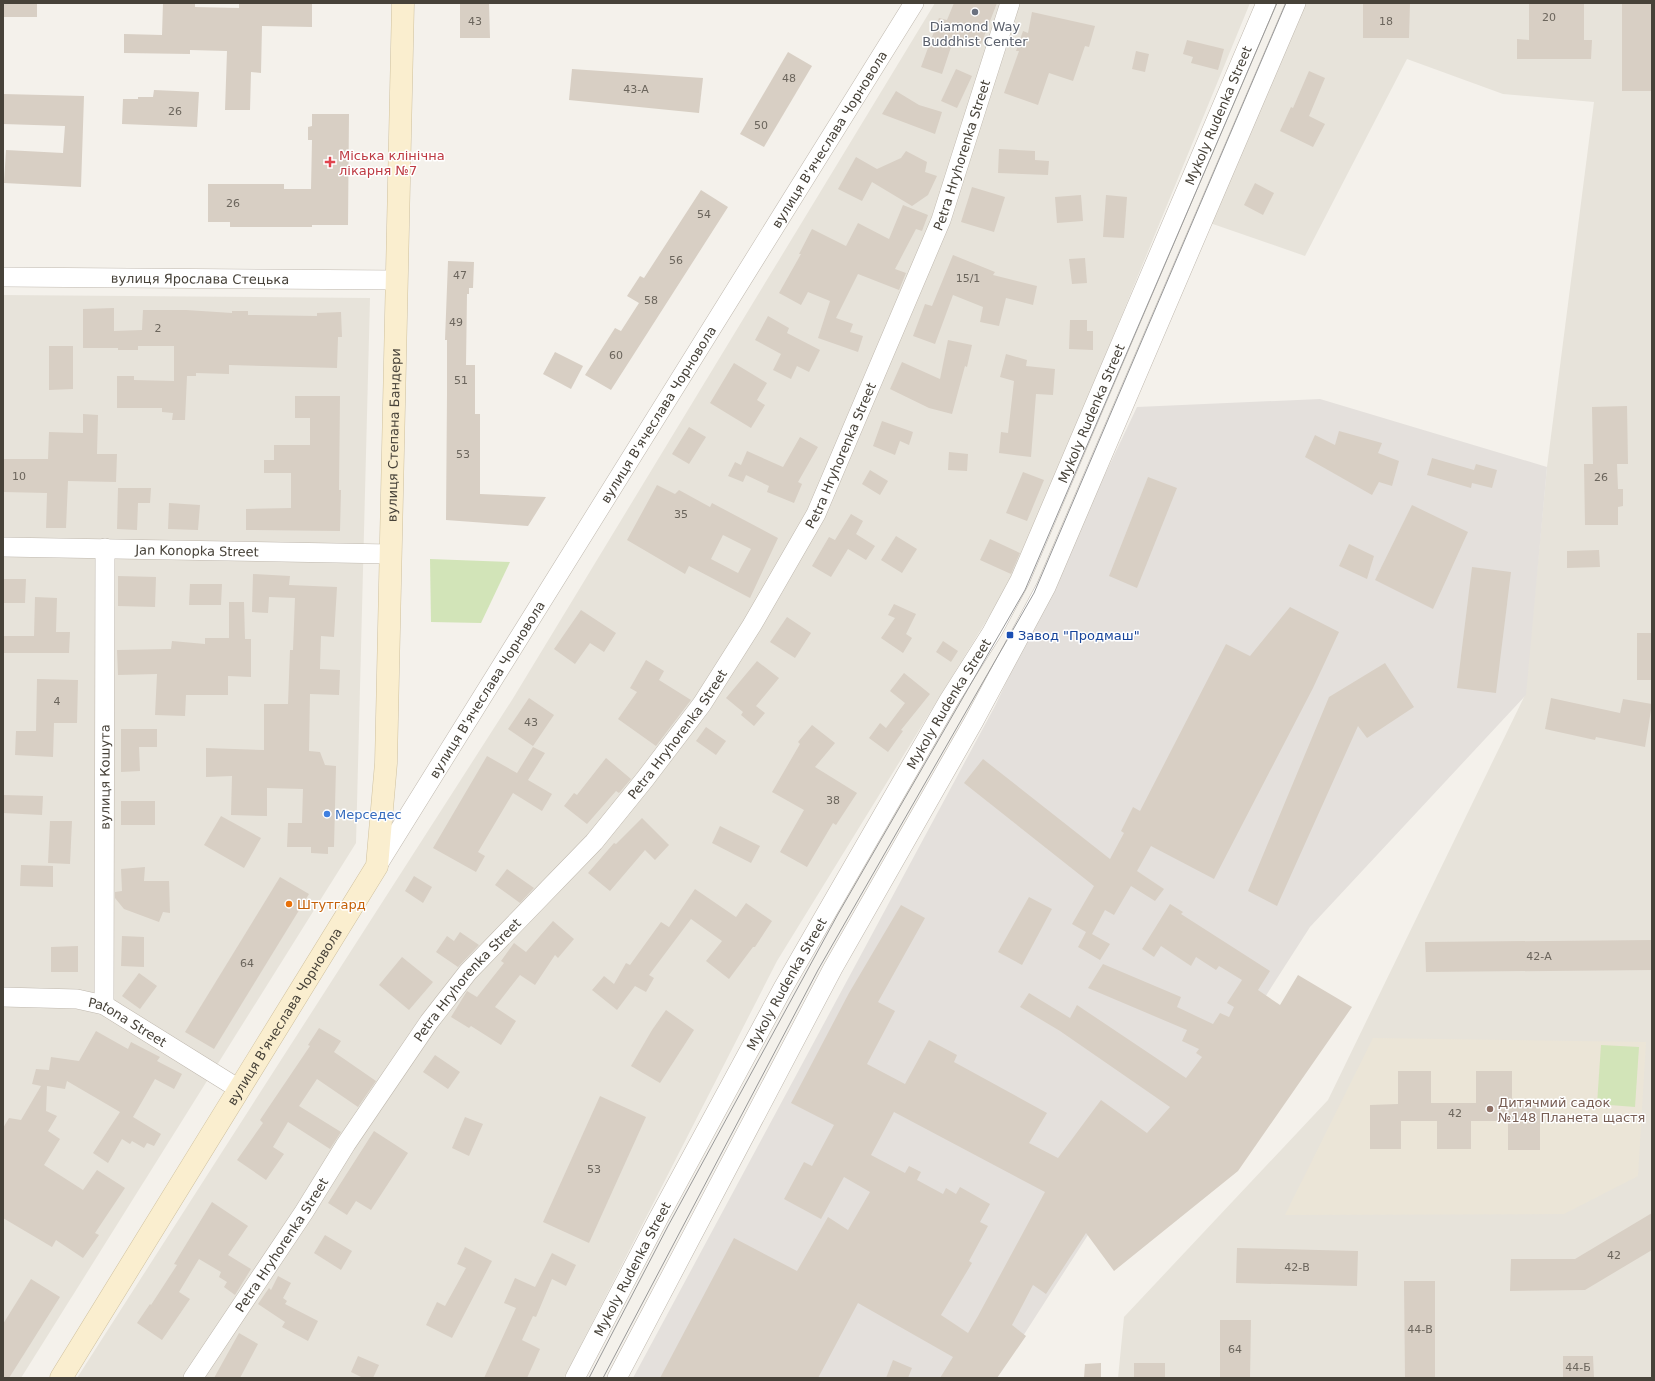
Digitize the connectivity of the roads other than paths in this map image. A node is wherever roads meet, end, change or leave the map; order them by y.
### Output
1 (403, 3) edge
2 (914, 3) edge
3 (1010, 3) edge
4 (1266, 3) edge
5 (1296, 3) edge
6 (3, 277) edge
7 (397, 280) junction
8 (3, 547) edge
9 (105, 548) junction
10 (391, 554) junction
11 (377, 866) junction
12 (3, 997) edge
13 (104, 1005) junction
14 (239, 1089) junction
15 (61, 1378) edge
16 (193, 1378) edge
17 (575, 1378) edge
18 (617, 1378) edge

1 - 7 street, вулиця Степана Бандери
2 - 11 street, вулиця В'ячеслава Чорновола
3 - 16 street, Petra Hryhorenka Street
4 - 17 street, Mykoly Rudenka Street
5 - 18 street, Mykoly Rudenka Street
6 - 7 street, вулиця Ярослава Стецька
7 - 10 street, вулиця Степана Бандери
8 - 9 street, Jan Konopka Street
9 - 10 street, Jan Konopka Street
9 - 13 street, вулиця Кошута
10 - 11 street, вулиця Степана Бандери
11 - 14 street, вулиця В'ячеслава Чорновола
12 - 13 street, Patona Street
13 - 14 street, Patona Street
14 - 15 street, вулиця В'ячеслава Чорновола

